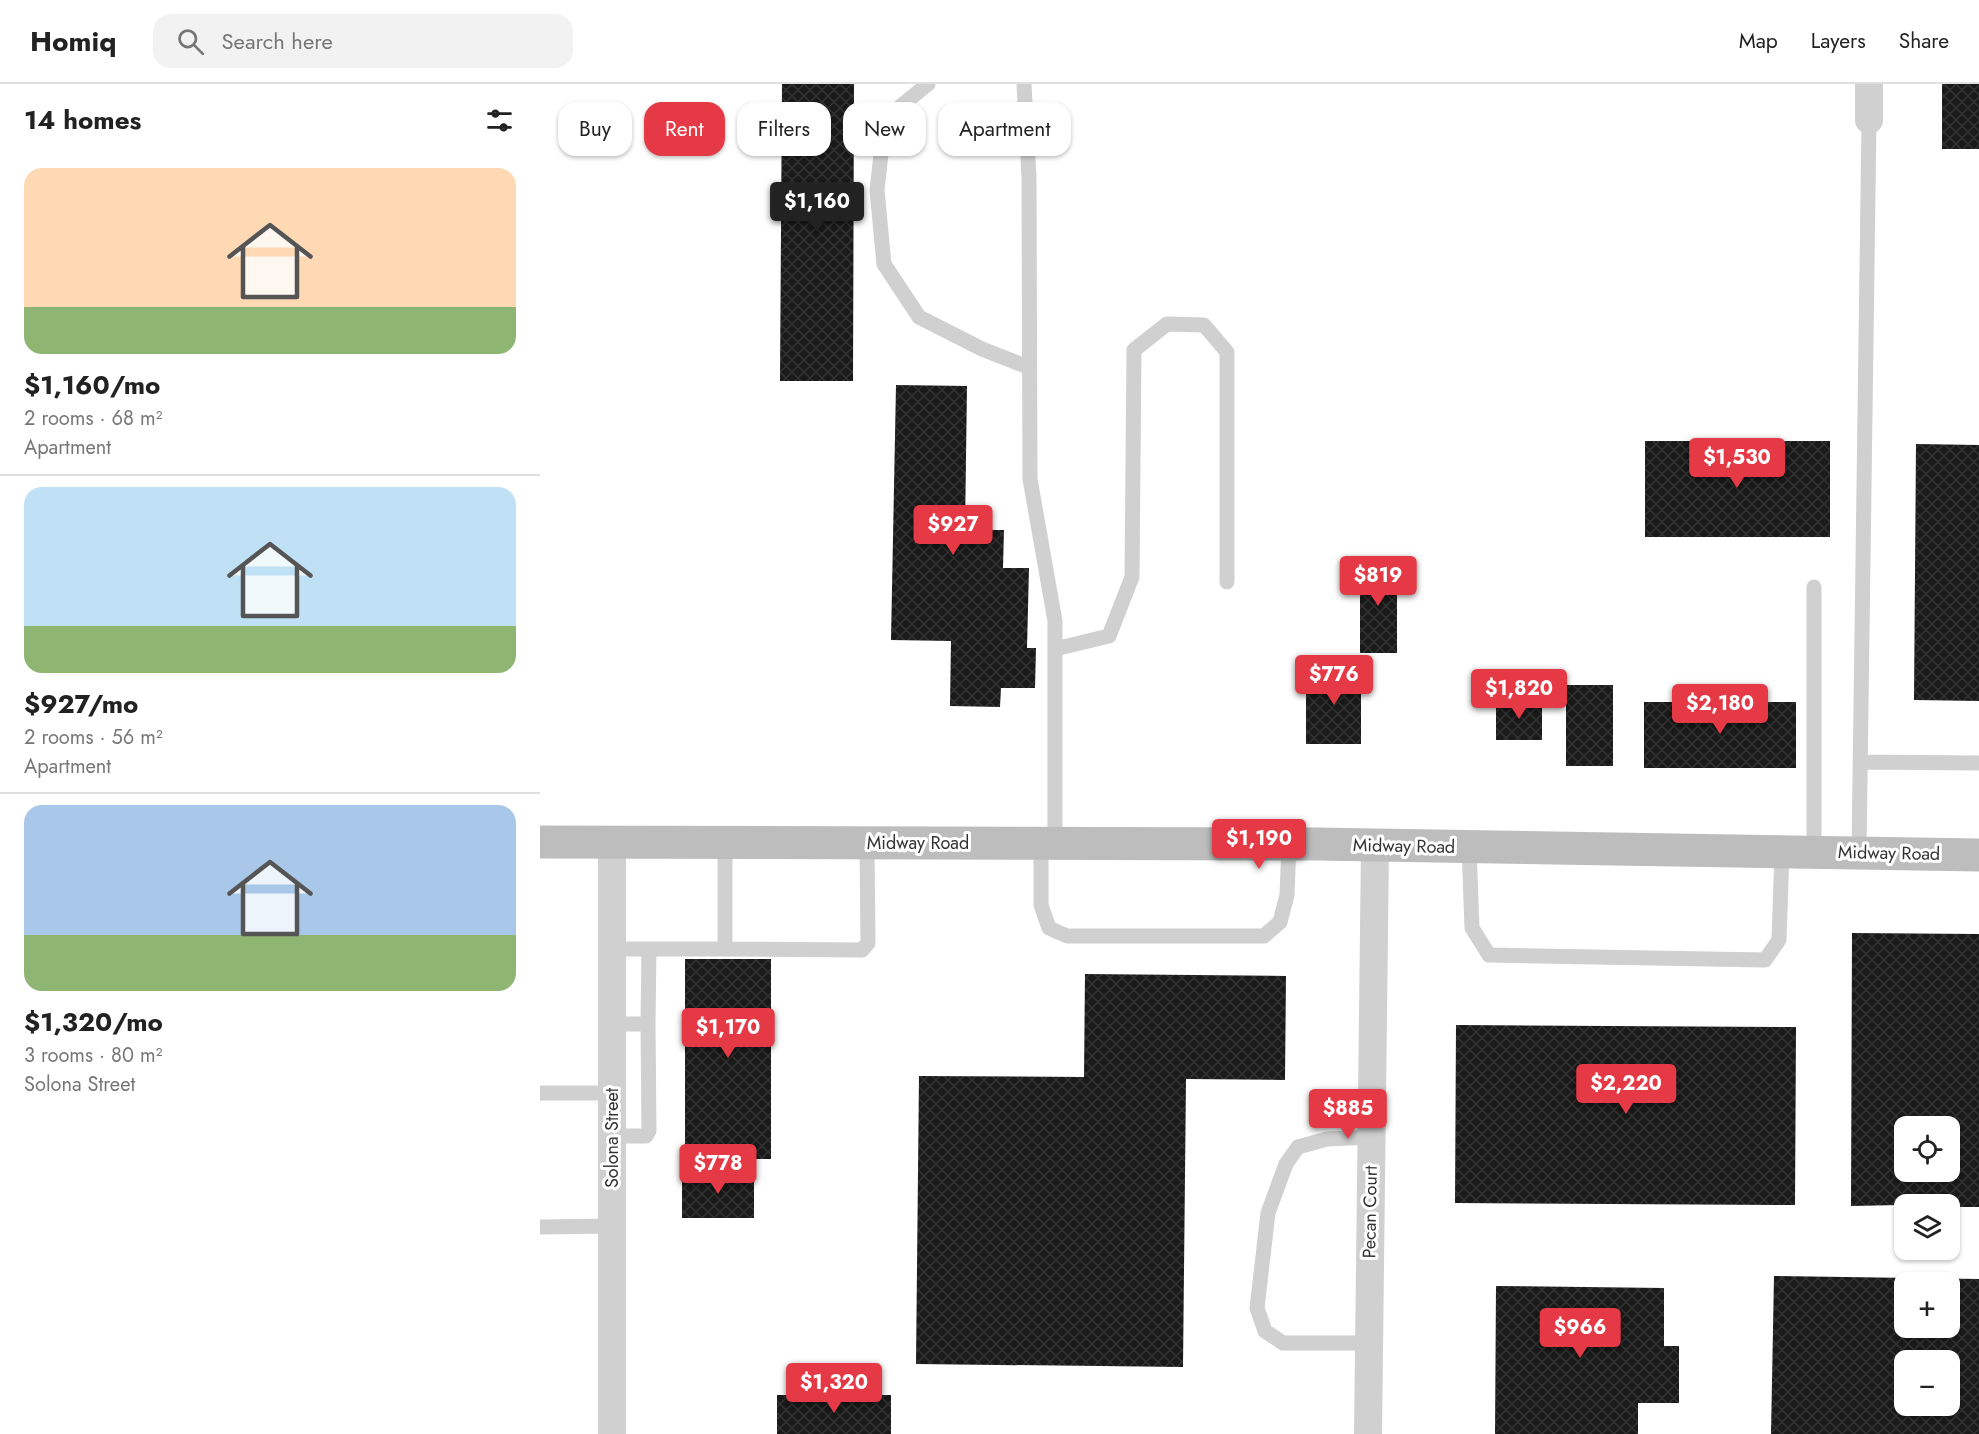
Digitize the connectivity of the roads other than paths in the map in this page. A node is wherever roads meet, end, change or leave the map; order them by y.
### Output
1 (928, 84) edge
2 (1024, 84) edge
3 (1869, 84) edge
4 (1869, 120) joint
5 (1028, 367) junction
6 (1227, 582) dead end
7 (1814, 587) dead end
8 (1055, 649) junction
9 (1860, 762) junction
10 (1979, 763) edge
11 (540, 842) edge
12 (612, 842) junction
13 (724, 842) junction
14 (867, 843) junction
15 (1048, 843) junction
16 (1289, 844) junction
17 (1375, 846) junction
18 (1469, 847) junction
19 (1798, 852) junction
20 (1859, 852) junction
21 (1979, 855) edge
22 (612, 949) junction
23 (649, 949) junction
24 (724, 949) junction
25 (612, 1024) junction
26 (648, 1024) junction
27 (540, 1093) edge
28 (612, 1093) junction
29 (612, 1136) junction
30 (1371, 1137) junction
31 (612, 1226) junction
32 (540, 1227) edge
33 (1369, 1343) junction
34 (612, 1434) edge
35 (1368, 1434) edge

1 - 5 lane
2 - 5 lane
3 - 4 street
4 - 9 lane
5 - 8 lane
6 - 8 lane
7 - 19 lane
8 - 15 lane
9 - 10 lane
9 - 20 lane
11 - 12 main road, Midway Road
12 - 13 main road, Midway Road
12 - 22 street, Solona Street
13 - 14 main road, Midway Road
13 - 24 lane
14 - 15 main road, Midway Road
14 - 24 lane
15 - 16 main road, Midway Road
15 - 16 lane
16 - 17 main road, Midway Road
17 - 18 main road, Midway Road
17 - 30 street, Pecan Court
18 - 19 main road, Midway Road
18 - 19 lane
19 - 20 main road, Midway Road
20 - 21 main road, Midway Road
22 - 23 lane
22 - 25 street, Solona Street
23 - 24 lane
23 - 26 lane
25 - 26 lane
25 - 28 street, Solona Street
26 - 29 lane
27 - 28 lane
28 - 29 street, Solona Street
29 - 31 street, Solona Street
30 - 33 street, Pecan Court
30 - 33 lane
31 - 32 lane
31 - 34 street, Solona Street
33 - 35 street, Pecan Court

